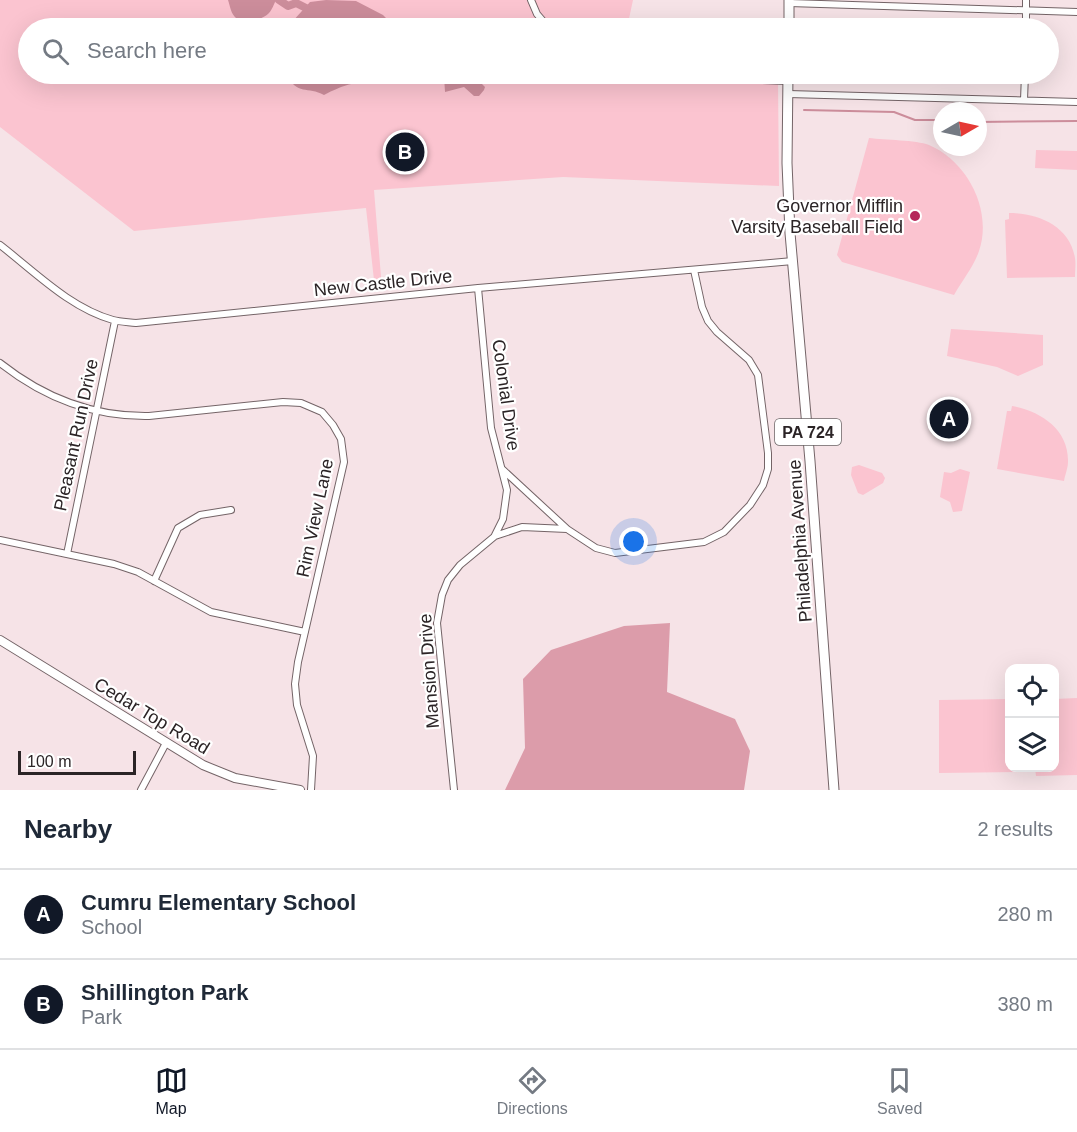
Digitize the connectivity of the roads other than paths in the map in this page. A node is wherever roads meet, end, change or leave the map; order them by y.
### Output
1 (531, 0) edge
2 (1026, 0) edge
3 (789, 1) edge
4 (1026, 10) junction
5 (1077, 12) edge
6 (540, 18) edge
7 (789, 18) edge
8 (1026, 18) edge
9 (788, 84) edge
10 (1025, 84) edge
11 (788, 94) junction
12 (1024, 100) junction
13 (1077, 102) edge
14 (0, 245) edge
15 (793, 261) junction
16 (694, 270) junction
17 (478, 288) junction
18 (115, 321) junction
19 (0, 363) edge
20 (96, 411) junction
21 (502, 469) junction
22 (231, 510) dead end
23 (567, 529) junction
24 (495, 536) junction
25 (0, 540) edge
26 (67, 555) junction
27 (154, 581) junction
28 (305, 632) junction
29 (0, 640) edge
30 (166, 743) junction
31 (141, 790) edge
32 (300, 790) edge
33 (311, 790) edge
34 (454, 790) edge
35 (834, 790) edge

1 - 6 street
2 - 4 street
3 - 4 street
3 - 7 main road
4 - 5 street
4 - 8 street
9 - 11 main road, Philadelphia Avenue / PA 724
10 - 12 street
11 - 12 street
11 - 15 main road, Philadelphia Avenue / PA 724
12 - 13 street
14 - 18 street, New Castle Drive
15 - 16 street, New Castle Drive
15 - 35 main road, Philadelphia Avenue / PA 724
16 - 17 street, New Castle Drive
16 - 23 street
17 - 18 street, New Castle Drive
17 - 21 street, Colonial Drive
18 - 20 street, Pleasant Run Drive
19 - 20 street, Rim View Lane
20 - 26 street, Pleasant Run Drive
20 - 28 street, Rim View Lane
21 - 23 street
21 - 24 street, Colonial Drive
22 - 27 street
23 - 24 street
24 - 34 street, Mansion Drive
25 - 26 street
26 - 27 street
27 - 28 street
28 - 33 street, Rim View Lane
29 - 30 street, Cedar Top Road
30 - 31 street
30 - 32 street, Cedar Top Road

